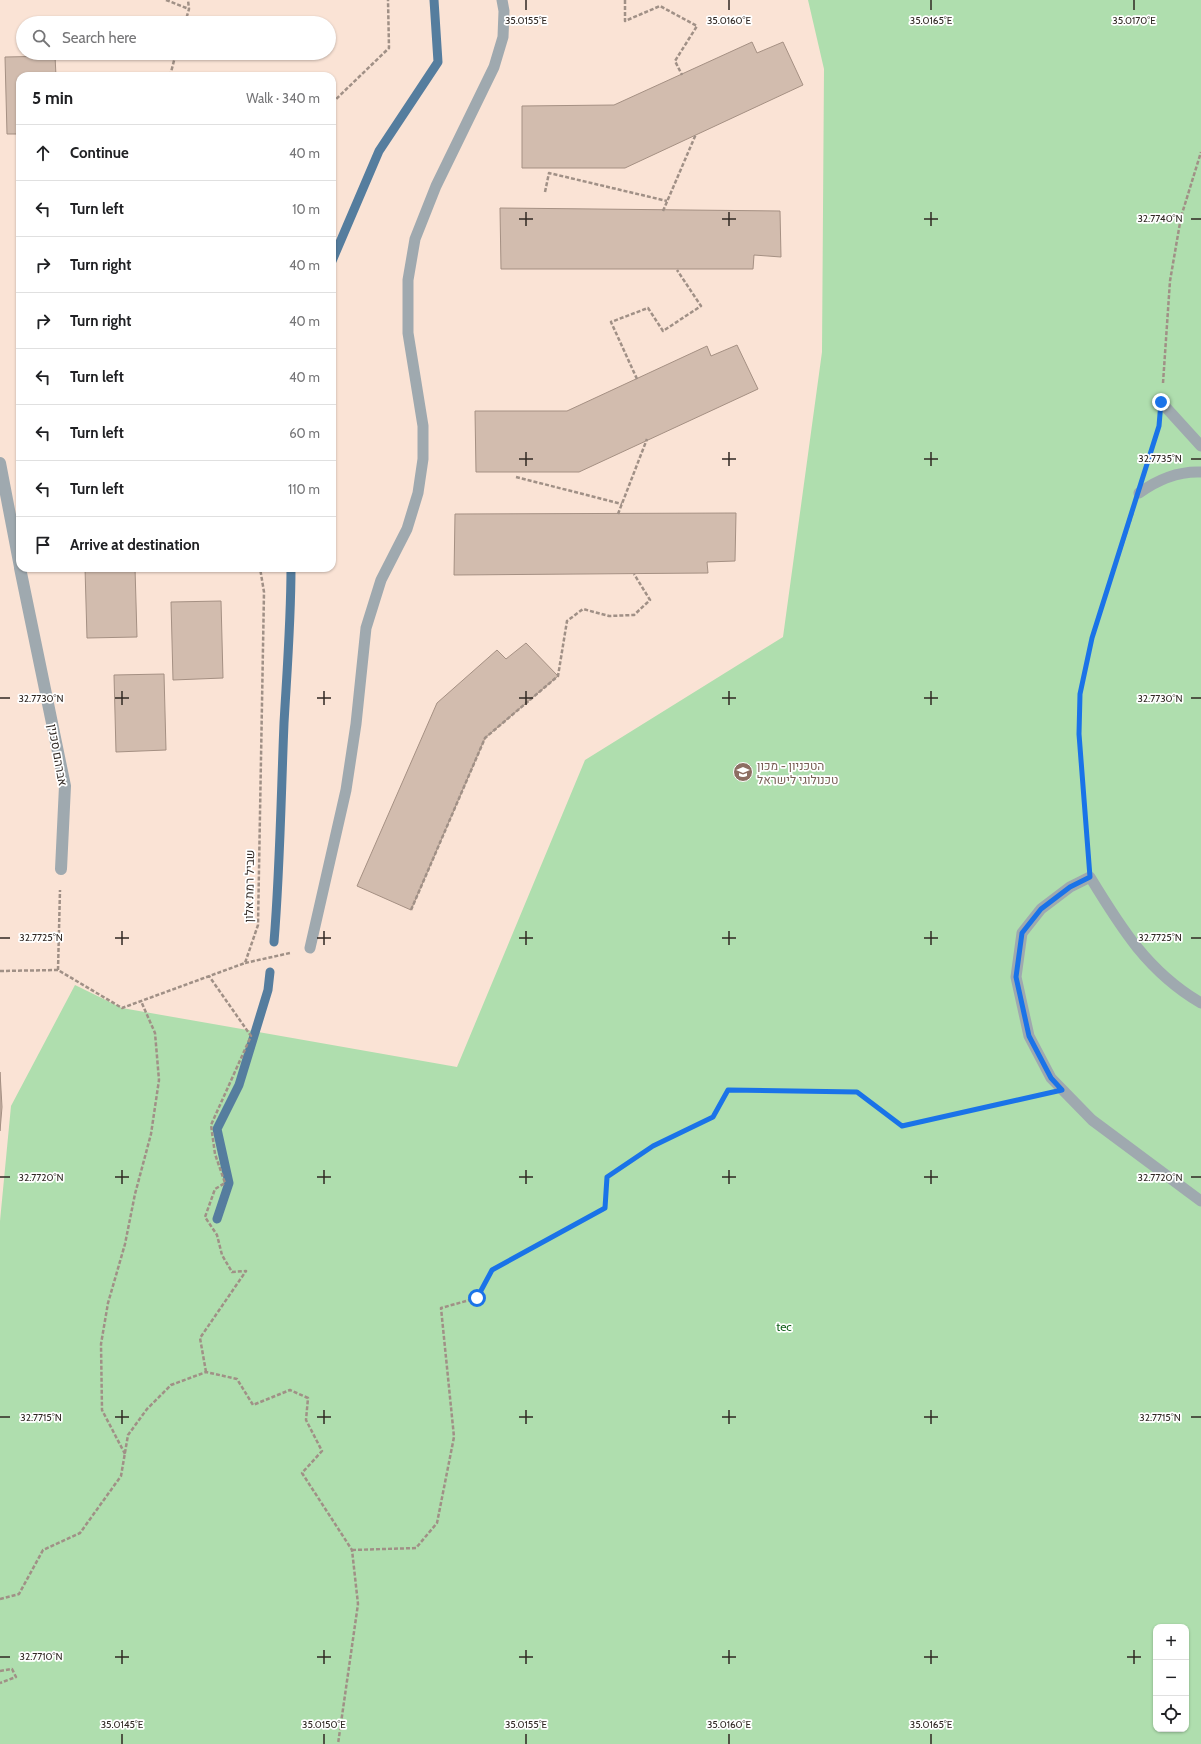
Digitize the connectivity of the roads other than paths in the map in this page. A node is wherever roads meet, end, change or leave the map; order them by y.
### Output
1 (502, 0) edge
2 (1161, 402) road end
3 (1201, 446) edge
4 (0, 463) edge
5 (1201, 472) edge
6 (1139, 493) road end
7 (16, 546) edge
8 (21, 572) edge
9 (61, 869) road end
10 (310, 948) road end
11 (1201, 1003) edge
12 (1201, 1201) edge

1 - 10 lane
2 - 3 lane
4 - 7 street, אברהם סכנין
5 - 6 lane
8 - 9 street, אברהם סכנין
11 - 12 lane

